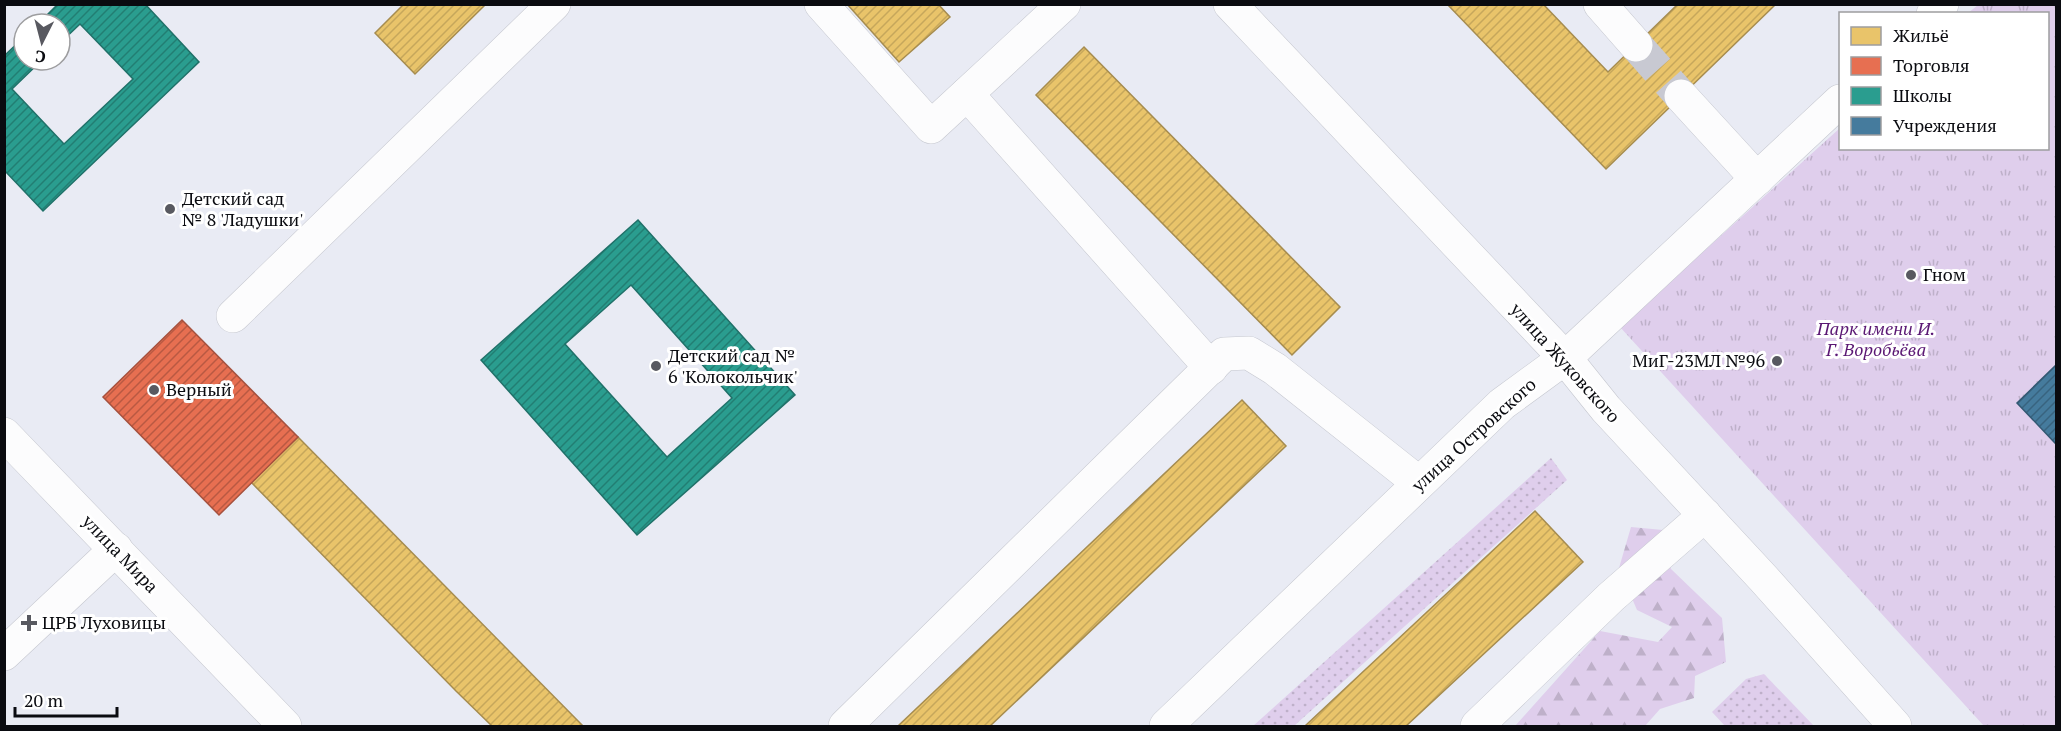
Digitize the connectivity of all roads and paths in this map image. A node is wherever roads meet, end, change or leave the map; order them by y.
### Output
1 (554, 4) edge
2 (821, 4) edge
3 (1064, 4) edge
4 (1230, 4) edge
5 (1600, 4) edge
6 (1636, 45) tunnel mouth
7 (967, 94) junction
8 (1681, 96) tunnel mouth
9 (1839, 102) edge
10 (1757, 179) junction
11 (233, 316) dead end
12 (1564, 358) junction
13 (1211, 368) junction
14 (4, 434) edge
15 (1419, 483) junction
16 (1705, 515) junction
17 (116, 549) junction
18 (4, 654) edge
19 (285, 726) edge
20 (845, 726) edge
21 (1166, 726) edge
22 (1477, 726) edge
23 (1895, 726) edge

1 - 11 street
2 - 7 street
3 - 7 street
4 - 12 street, улица Жуковского
5 - 6 street
7 - 13 street
8 - 10 street
9 - 10 street, улица Островского
10 - 12 street, улица Островского
12 - 15 street, улица Островского
12 - 16 street, улица Жуковского
13 - 15 street
13 - 20 street
14 - 17 street, улица Мира
15 - 21 street, улица Островского
16 - 22 street
16 - 23 street, улица Жуковского
17 - 18 street
17 - 19 street, улица Мира

